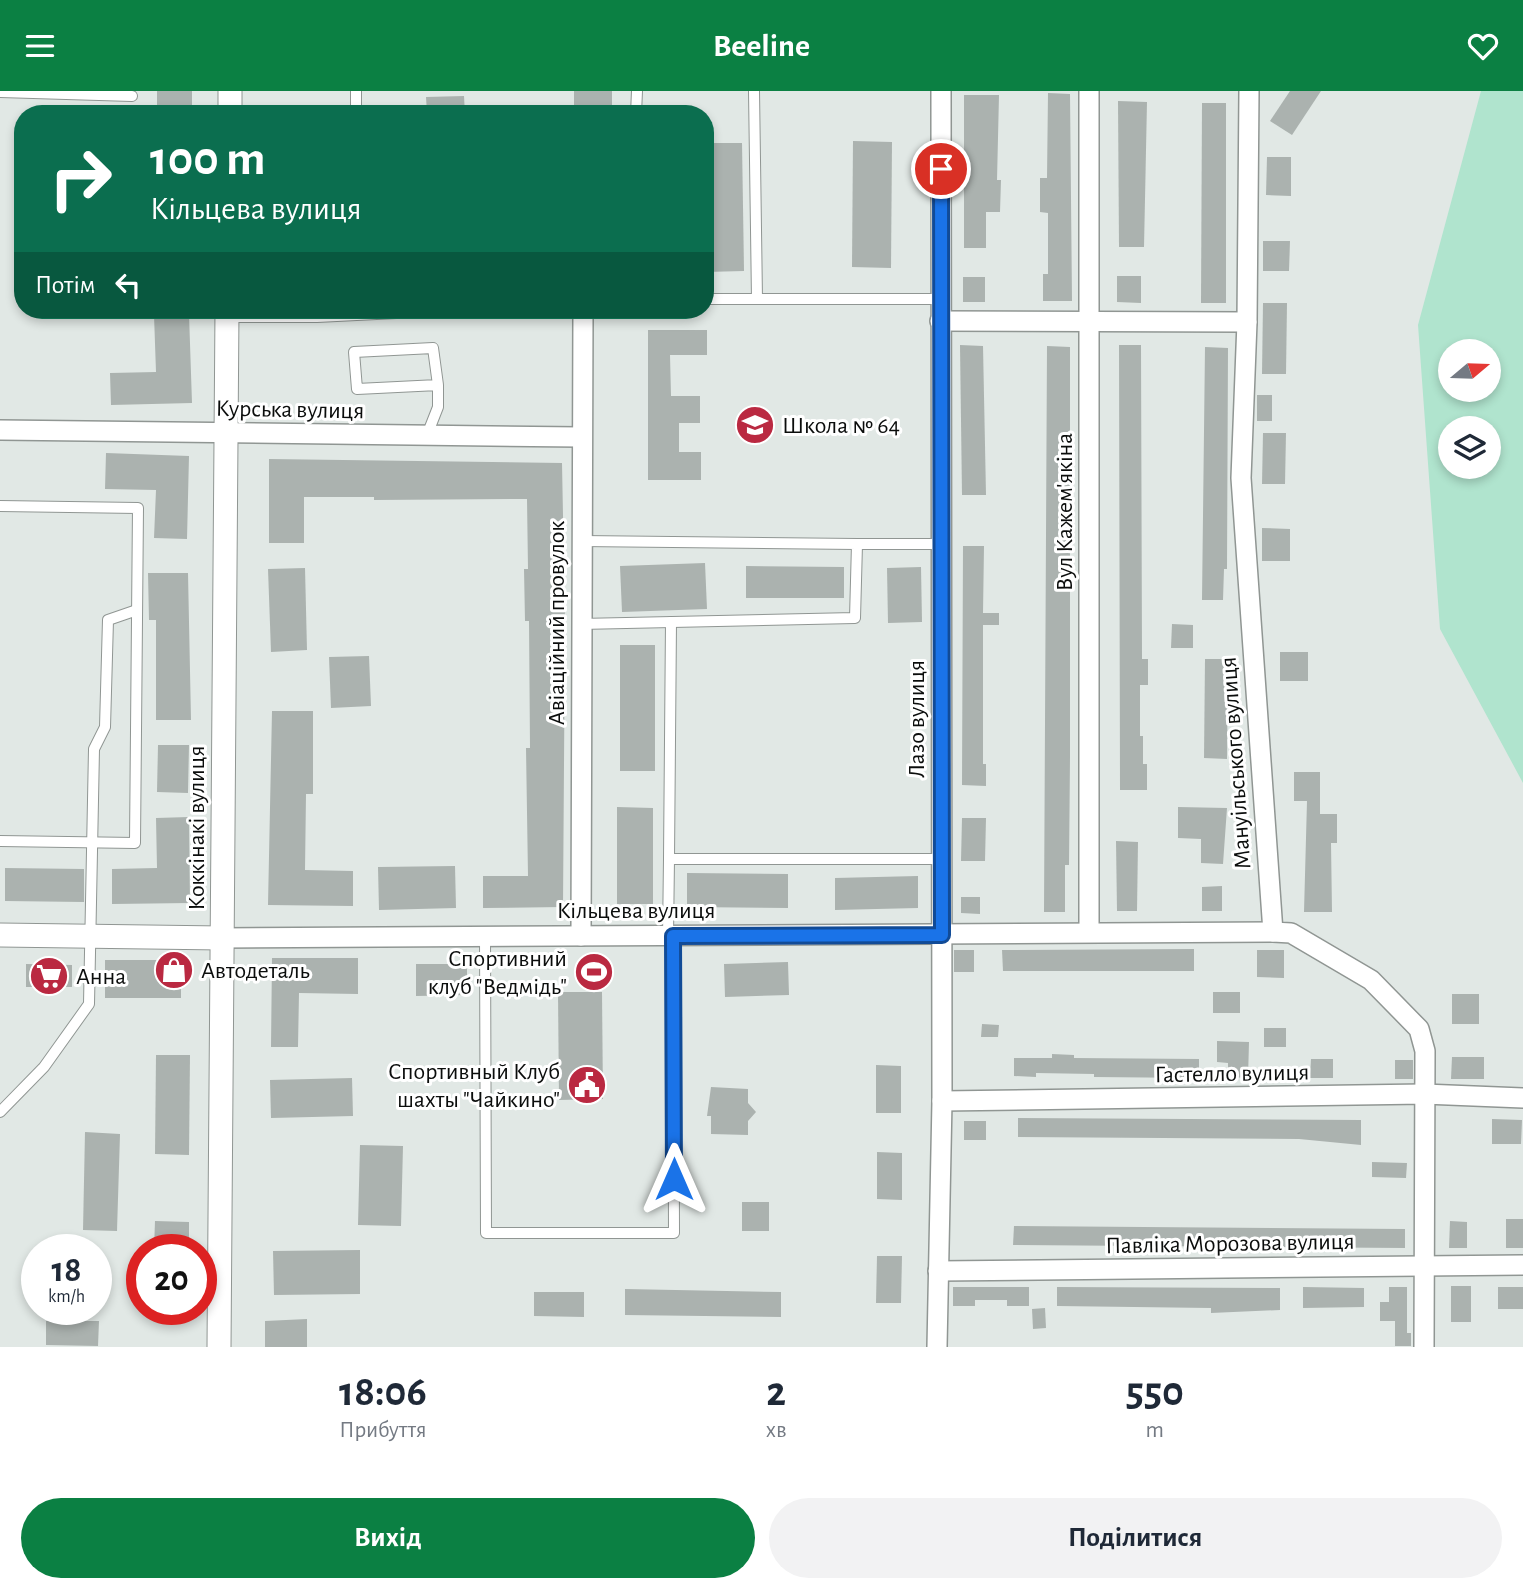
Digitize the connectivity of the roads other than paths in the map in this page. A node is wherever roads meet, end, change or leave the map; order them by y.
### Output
1 (754, 91) edge
2 (941, 91) edge
3 (1089, 91) edge
4 (1249, 91) edge
5 (0, 92) edge
6 (92, 93) edge
7 (132, 96) dead end
8 (714, 299) edge
9 (757, 299) junction
10 (940, 299) junction
11 (227, 319) edge
12 (583, 319) edge
13 (940, 321) junction
14 (1247, 322) junction
15 (1089, 324) junction
16 (438, 385) junction
17 (0, 430) edge
18 (225, 433) junction
19 (427, 435) junction
20 (580, 437) junction
21 (0, 506) edge
22 (580, 541) junction
23 (857, 544) junction
24 (940, 544) junction
25 (137, 610) junction
26 (671, 622) junction
27 (580, 624) junction
28 (0, 841) edge
29 (93, 843) junction
30 (669, 859) junction
31 (942, 859) junction
32 (1089, 932) junction
33 (1273, 932) junction
34 (0, 935) edge
35 (942, 935) junction
36 (92, 936) junction
37 (485, 936) junction
38 (581, 936) junction
39 (671, 936) junction
40 (222, 938) junction
41 (1424, 1094) junction
42 (1523, 1098) edge
43 (942, 1101) junction
44 (0, 1112) edge
45 (1424, 1265) junction
46 (1523, 1265) edge
47 (937, 1271) junction
48 (219, 1347) edge
49 (937, 1347) edge
50 (1424, 1347) edge

1 - 9 lane
2 - 10 street, Лазо вулиця
3 - 15 street, Вул Кажем'якіна
4 - 14 street, Мануільського вулиця
5 - 6 lane
6 - 7 lane
8 - 9 lane
9 - 10 lane
10 - 13 street, Лазо вулиця
11 - 18 street, Коккінакі вулиця
12 - 20 street, Авіаційний провулок
13 - 15 street
13 - 24 street, Лазо вулиця
14 - 15 street
14 - 33 street, Мануільського вулиця
15 - 32 street, Вул Кажем'якіна
16 - 16 lane
16 - 19 lane
17 - 18 street, Курська вулиця
18 - 19 street, Курська вулиця
18 - 40 street, Коккінакі вулиця
19 - 20 street, Курська вулиця
20 - 22 street, Авіаційний провулок
21 - 25 lane
22 - 23 lane
22 - 27 street, Авіаційний провулок
23 - 24 lane
23 - 26 lane
24 - 31 street, Лазо вулиця
25 - 29 lane
25 - 29 lane
26 - 27 lane
26 - 30 lane
27 - 38 street, Авіаційний провулок
28 - 29 lane
29 - 36 lane
30 - 31 lane
30 - 39 lane
31 - 35 street, Лазо вулиця
32 - 33 street, Кільцева вулиця
32 - 35 street, Кільцева вулиця
33 - 41 street
34 - 36 street, Кільцева вулиця
35 - 39 street, Кільцева вулиця
35 - 43 street, Лазо вулиця
36 - 40 street, Кільцева вулиця
36 - 44 lane
37 - 38 street, Кільцева вулиця
37 - 39 lane
37 - 40 street, Кільцева вулиця
38 - 39 street, Кільцева вулиця
40 - 48 street, Коккінакі вулиця
41 - 42 street, Гастелло вулиця
41 - 43 street, Гастелло вулиця
41 - 45 street
43 - 47 street, Лазо вулиця
45 - 46 street, Павліка Морозова вулиця
45 - 47 street, Павліка Морозова вулиця
45 - 50 street
47 - 49 street, Лазо вулиця

